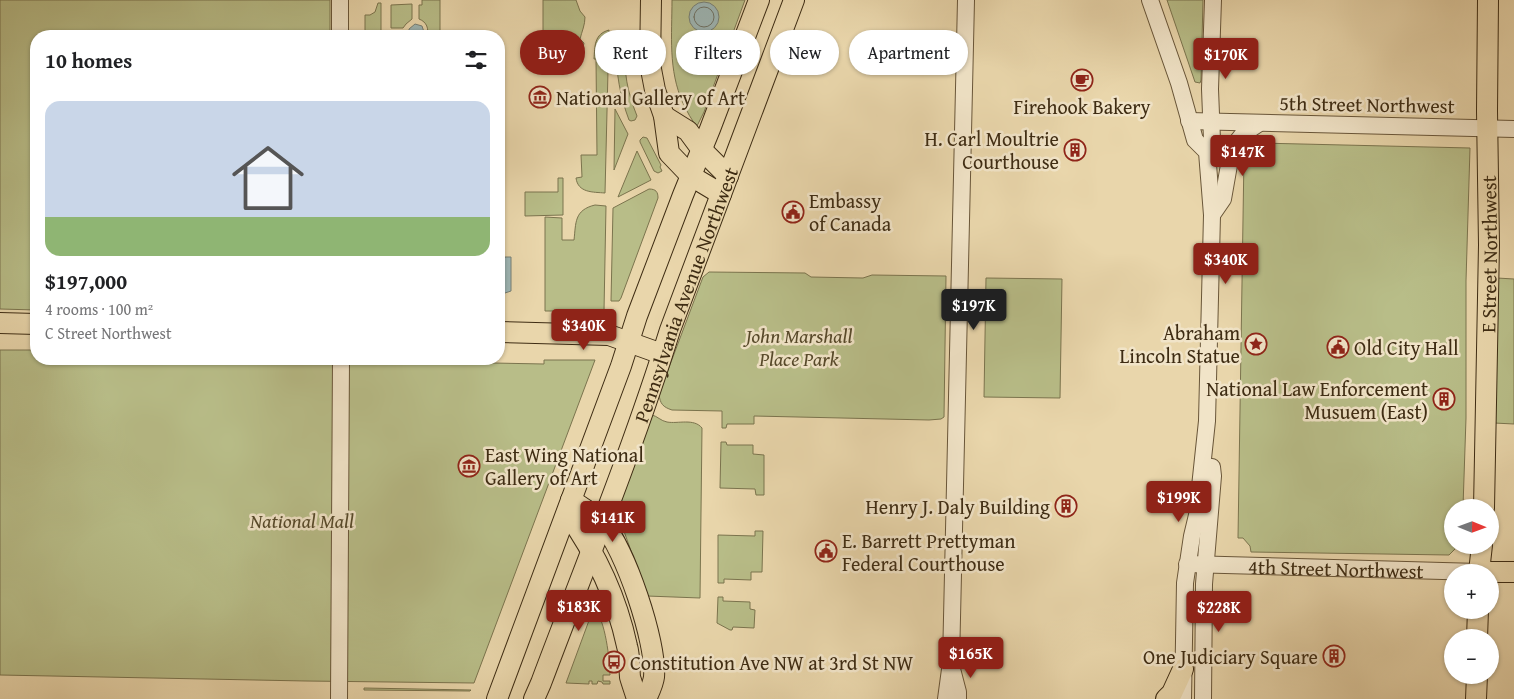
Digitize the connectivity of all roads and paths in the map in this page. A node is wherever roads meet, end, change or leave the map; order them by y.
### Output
1 (340, 0) edge
2 (650, 0) edge
3 (759, 0) edge
4 (794, 0) edge
5 (966, 0) edge
6 (1150, 0) edge
7 (1213, 0) edge
8 (1488, 0) edge
9 (340, 30) edge
10 (664, 116) junction
11 (1189, 121) junction
12 (1212, 122) junction
13 (1258, 124) junction
14 (1487, 128) junction
15 (1514, 129) edge
16 (702, 150) junction
17 (1207, 152) junction
18 (691, 176) junction
19 (724, 185) junction
20 (1212, 215) junction
21 (0, 323) edge
22 (30, 324) edge
23 (505, 332) edge
24 (629, 341) junction
25 (662, 354) junction
26 (340, 365) edge
27 (1207, 421) junction
28 (1484, 499) edge
29 (569, 507) junction
30 (602, 522) junction
31 (591, 551) junction
32 (1188, 564) junction
33 (1206, 565) junction
34 (1444, 571) edge
35 (1499, 572) edge
36 (1514, 572) edge
37 (951, 662) junction
38 (1183, 669) junction
39 (1477, 684) edge
40 (339, 699) edge
41 (497, 699) edge
42 (534, 699) edge
43 (637, 699) edge
44 (646, 699) edge
45 (946, 699) edge
46 (958, 699) edge
47 (1166, 699) edge
48 (1183, 699) edge
49 (1203, 699) edge
50 (1476, 699) edge

1 - 9 street
2 - 10 main road
3 - 16 main road, Pennsylvania Avenue Northwest
4 - 19 main road, Pennsylvania Avenue Northwest
5 - 37 street
6 - 11 street
7 - 12 street
8 - 14 main road, E Street Northwest
10 - 16 main road
10 - 18 main road
11 - 12 street, 5th Street Northwest
11 - 17 street
12 - 13 street, 5th Street Northwest
12 - 17 street
13 - 14 street, 5th Street Northwest
13 - 20 street
14 - 15 street, 5th Street Northwest
14 - 28 main road, E Street Northwest
16 - 18 main road, Pennsylvania Avenue Northwest
16 - 19 main road
17 - 20 street
18 - 19 main road
18 - 24 main road, Pennsylvania Avenue Northwest
19 - 25 main road, Pennsylvania Avenue Northwest
20 - 27 street
21 - 22 main road
23 - 24 main road
24 - 25 main road
24 - 29 main road, Pennsylvania Avenue Northwest
25 - 30 main road, Pennsylvania Avenue Northwest
26 - 40 street
27 - 32 street
27 - 33 street
29 - 30 main road
29 - 31 main road
29 - 41 main road, Pennsylvania Avenue Northwest
30 - 31 main road, Pennsylvania Avenue Northwest
30 - 44 main road
31 - 42 main road, Pennsylvania Avenue Northwest
31 - 43 main road
32 - 33 street, 4th Street Northwest
32 - 38 street
33 - 34 street, 4th Street Northwest
33 - 49 street
35 - 36 main road, 4th Street Northwest
37 - 45 street
37 - 46 street
38 - 47 main road
38 - 48 street
39 - 50 main road

